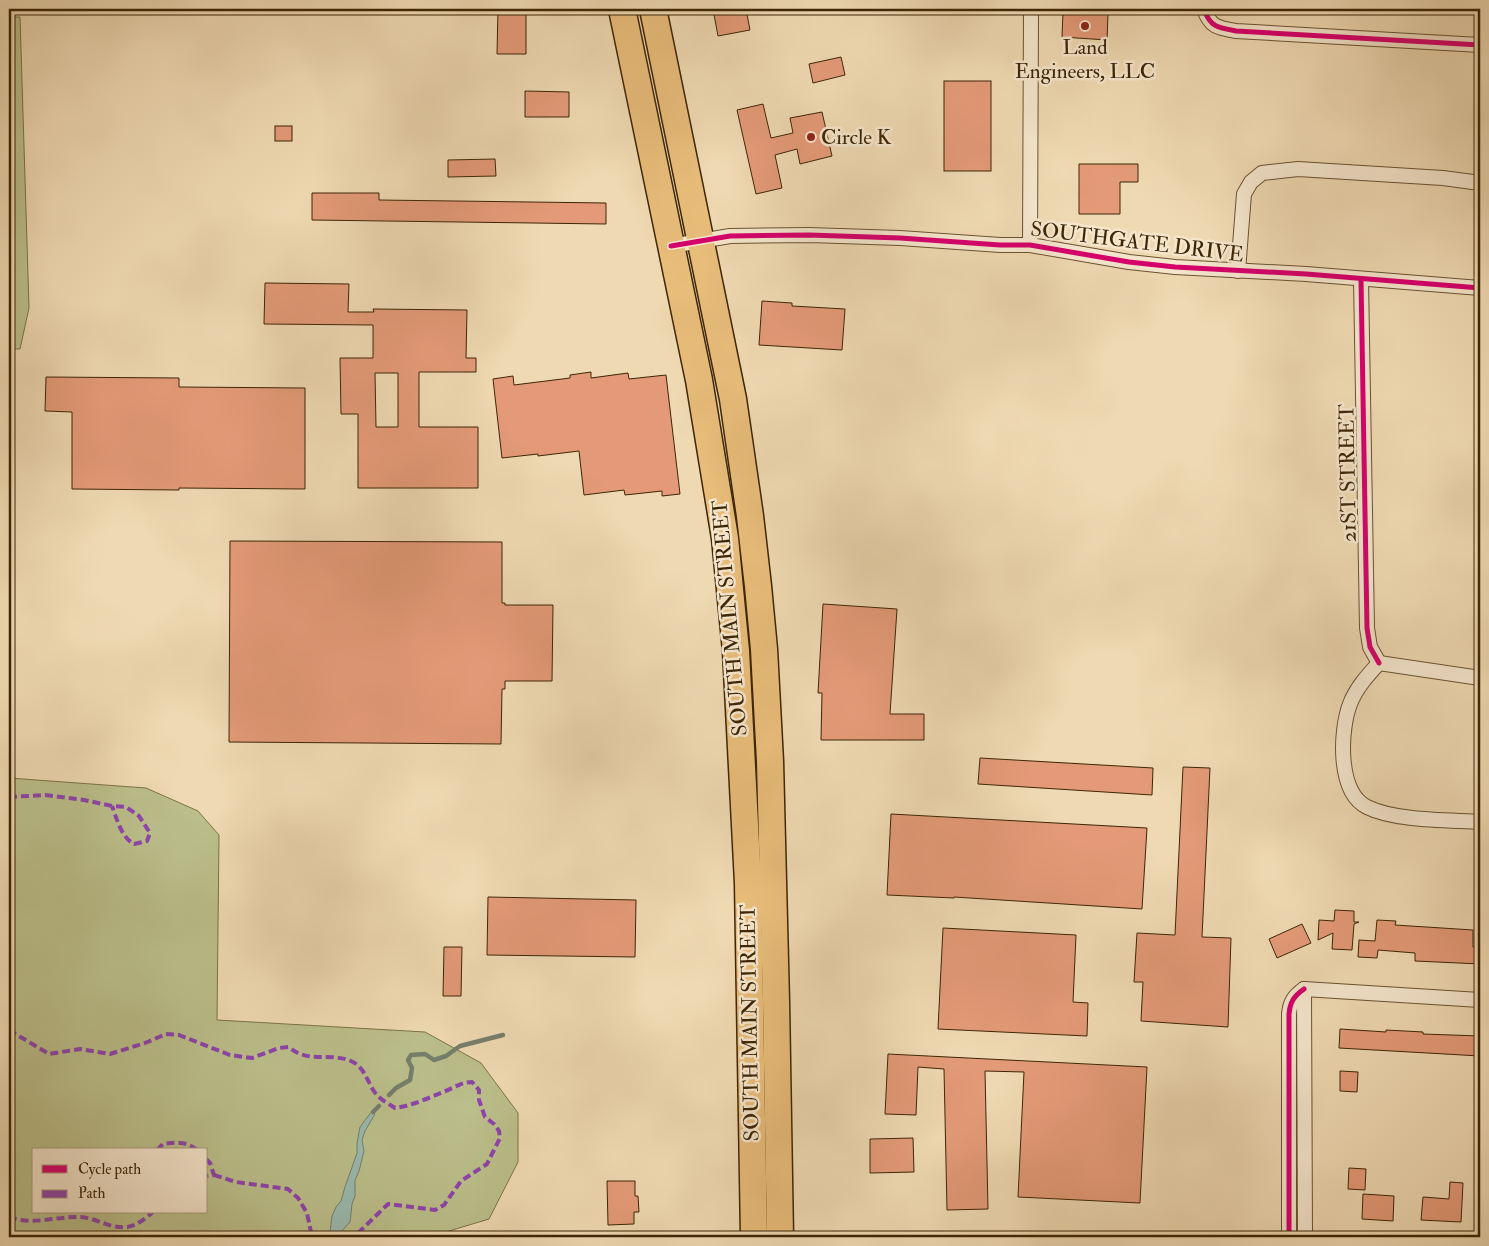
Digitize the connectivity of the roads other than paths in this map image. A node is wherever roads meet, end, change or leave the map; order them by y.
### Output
1 (622, 9) edge
2 (653, 9) edge
3 (1031, 9) edge
4 (1204, 9) edge
5 (1480, 45) edge
6 (1480, 183) edge
7 (700, 240) junction
8 (1030, 245) junction
9 (671, 246) junction
10 (1238, 271) junction
11 (1361, 278) junction
12 (1480, 288) edge
13 (1379, 664) junction
14 (1480, 678) edge
15 (1480, 822) edge
16 (1304, 989) junction
17 (1480, 1000) edge
18 (754, 1237) edge
19 (780, 1237) edge
20 (1288, 1237) edge
21 (1305, 1237) edge

1 - 9 highway, SOUTH MAIN STREET
2 - 7 highway, SOUTH MAIN STREET
3 - 8 street
4 - 5 street
6 - 10 street
7 - 8 street, SOUTHGATE DRIVE
7 - 9 street, SOUTHGATE DRIVE
7 - 19 highway, SOUTH MAIN STREET
8 - 10 street, SOUTHGATE DRIVE
9 - 18 highway, SOUTH MAIN STREET
10 - 11 street, SOUTHGATE DRIVE
11 - 12 street, SOUTHGATE DRIVE
11 - 13 street, 21ST STREET
13 - 14 street
13 - 15 street
16 - 17 street
16 - 20 street
16 - 21 street

